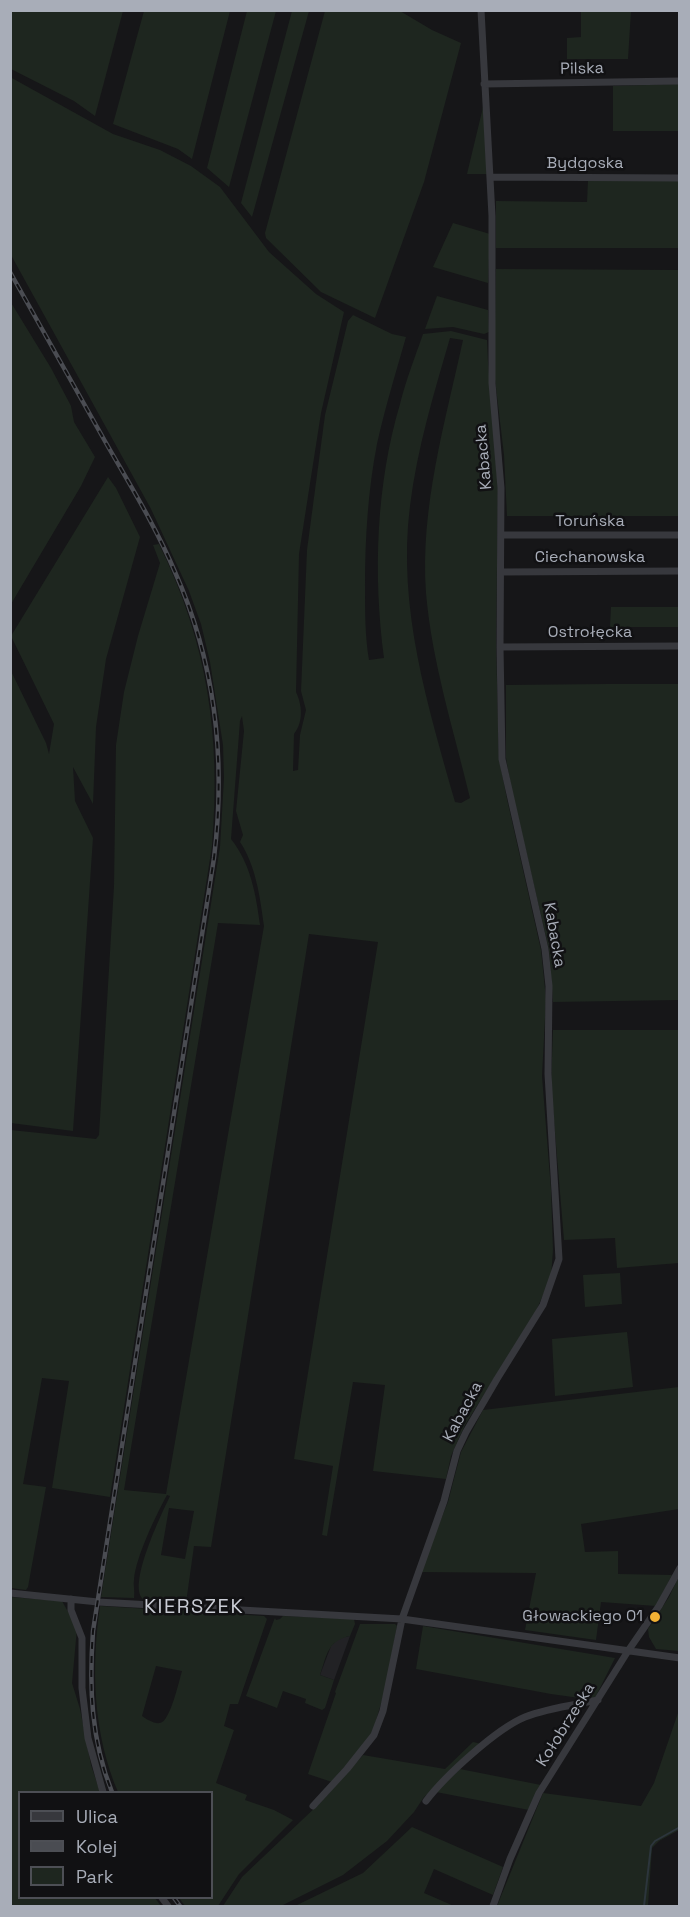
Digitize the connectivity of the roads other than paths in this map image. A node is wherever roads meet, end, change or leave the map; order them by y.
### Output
1 (481, 10) edge
2 (680, 81) edge
3 (484, 84) junction
4 (490, 177) junction
5 (680, 178) edge
6 (680, 535) edge
7 (501, 536) junction
8 (680, 571) edge
9 (501, 572) junction
10 (500, 646) junction
11 (680, 646) edge
12 (680, 1568) edge
13 (10, 1593) edge
14 (71, 1599) junction
15 (402, 1619) junction
16 (628, 1651) junction
17 (680, 1658) edge
18 (598, 1700) junction
19 (103, 1791) edge
20 (426, 1801) dead end
21 (313, 1806) dead end
22 (493, 1906) edge

1 - 3 street, Kabacka
2 - 3 street, Pilska
3 - 4 street, Kabacka
4 - 5 street, Bydgoska
4 - 7 street, Kabacka
6 - 7 street, Toruńska
7 - 9 street, Kabacka
8 - 9 street, Ciechanowska
9 - 10 street, Kabacka
10 - 11 street, Ostrołęcka
10 - 15 street, Kabacka
12 - 16 street, Kołobrzeska
13 - 14 street
14 - 15 street
14 - 19 street
15 - 16 street
15 - 21 street, Kabacka
16 - 17 street
16 - 18 street, Kołobrzeska
18 - 20 street
18 - 22 street, Kołobrzeska

